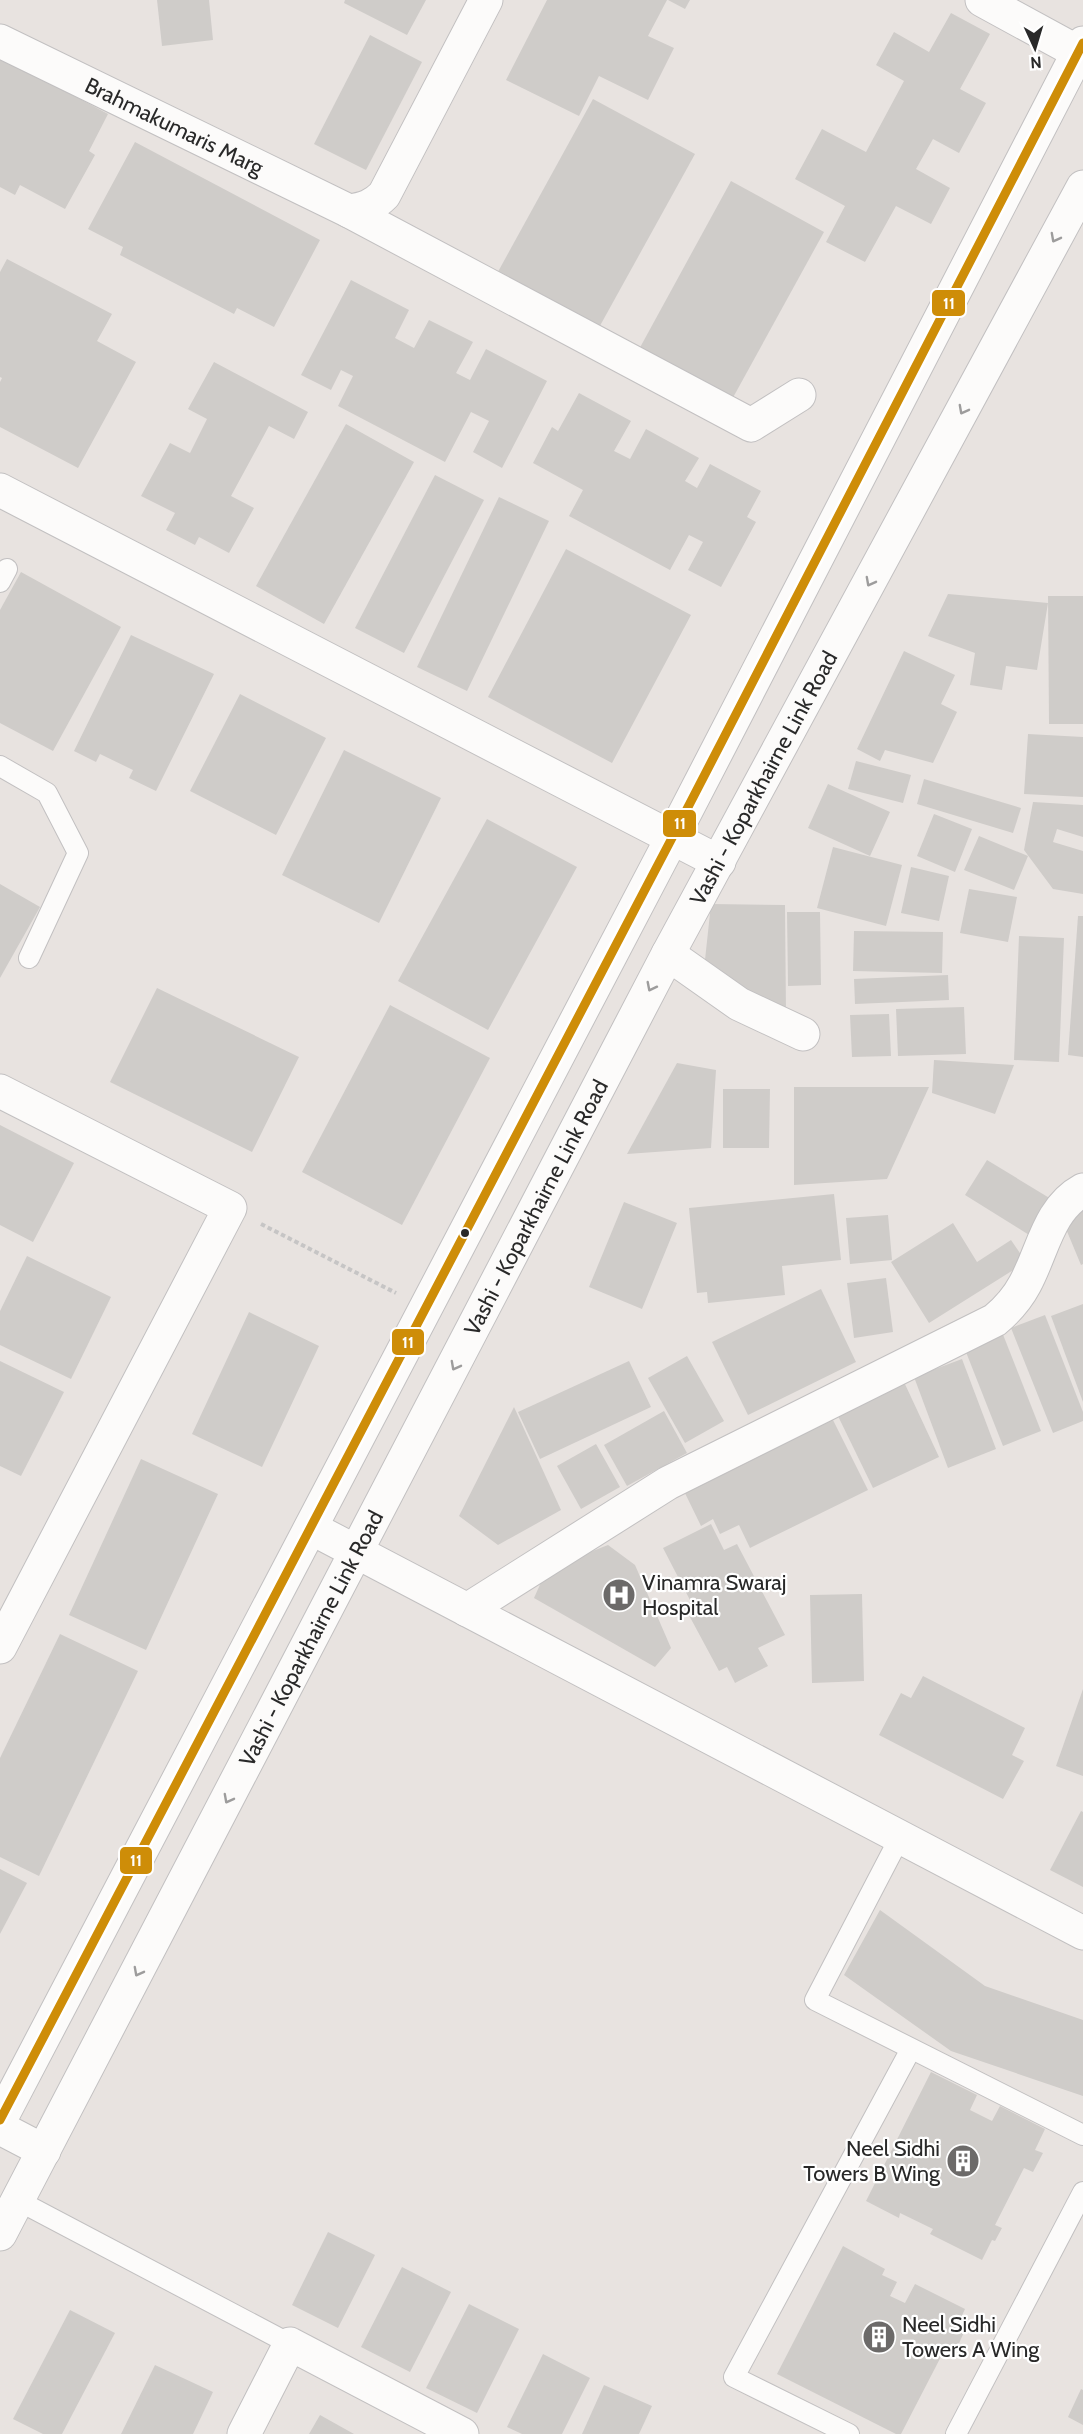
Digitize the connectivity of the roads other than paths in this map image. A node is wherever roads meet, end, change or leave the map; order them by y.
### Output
1 (486, 0) edge
2 (982, 0) edge
3 (0, 41) edge
4 (1081, 50) edge
5 (1083, 187) edge
6 (349, 210) junction
7 (799, 395) dead end
8 (0, 490) edge
9 (0, 766) edge
10 (672, 838) junction
11 (719, 862) junction
12 (668, 954) junction
13 (29, 958) dead end
14 (803, 1034) dead end
15 (0, 1091) edge
16 (1083, 1190) edge
17 (310, 1528) junction
18 (357, 1553) junction
19 (467, 1610) junction
20 (0, 1647) edge
21 (900, 1837) junction
22 (1083, 1933) edge
23 (911, 2049) junction
24 (0, 2120) edge
25 (0, 2128) edge
26 (1083, 2135) edge
27 (44, 2151) junction
28 (1083, 2192) edge
29 (17, 2200) junction
30 (0, 2234) edge
31 (290, 2344) junction
32 (244, 2434) edge
33 (462, 2434) edge
34 (849, 2434) edge
35 (956, 2434) edge

1 - 6 street
2 - 4 street
3 - 6 street, Brahmakumaris Marg
4 - 10 street
5 -> 11 street, Vashi - Koparkhairne Link Road
6 - 7 street, Brahmakumaris Marg
8 - 10 street
9 - 13 lane
10 - 11 street
10 - 17 street
11 - 12 street, Vashi - Koparkhairne Link Road
12 - 14 street
12 -> 18 street, Vashi - Koparkhairne Link Road
15 - 20 street
16 - 19 street
17 - 18 street
17 - 24 street
18 - 19 street
18 -> 27 street, Vashi - Koparkhairne Link Road
19 - 21 street
21 - 22 street
21 - 23 lane
23 - 26 lane
23 - 34 lane
25 - 27 street
27 - 29 street, Vashi - Koparkhairne Link Road
28 - 35 lane
29 - 30 street, Vashi - Koparkhairne Link Road
29 - 31 lane
31 - 32 street
31 - 33 street

